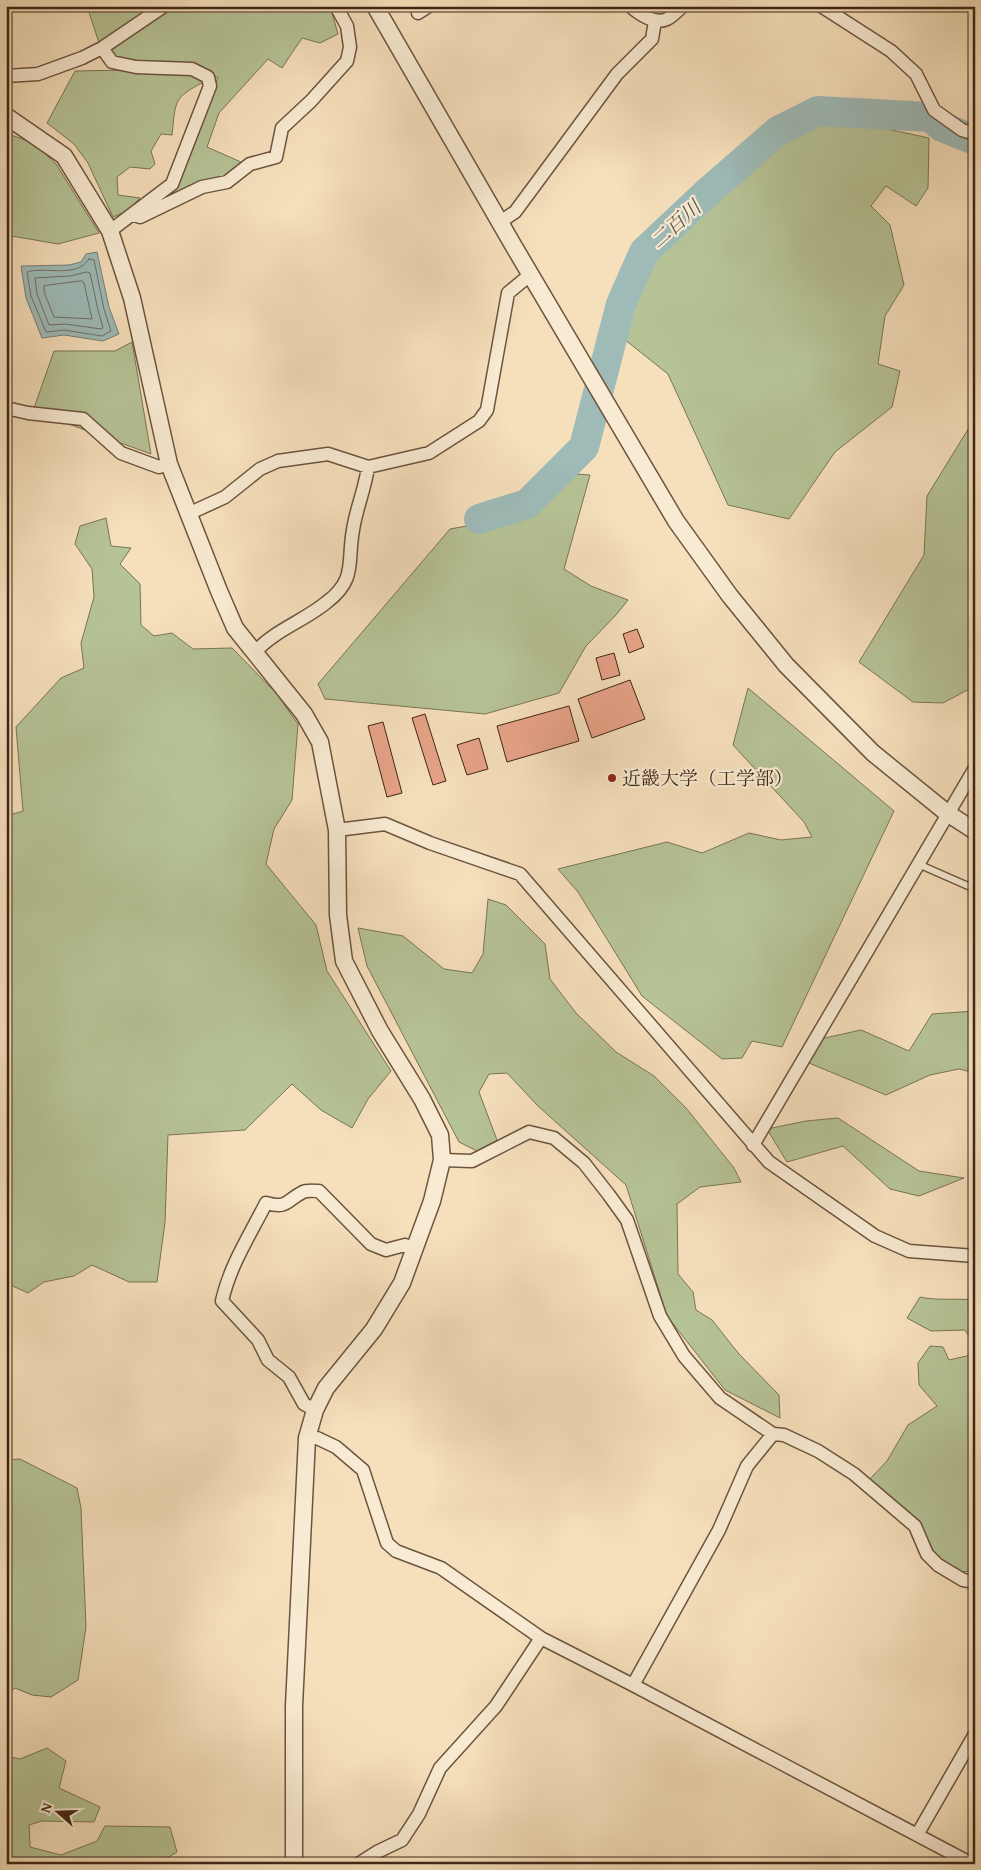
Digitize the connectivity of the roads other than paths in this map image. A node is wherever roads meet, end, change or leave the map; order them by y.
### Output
1 (164, 6) edge
2 (336, 6) edge
3 (375, 6) edge
4 (429, 6) edge
5 (630, 6) edge
6 (683, 6) edge
7 (822, 6) edge
8 (418, 13) dead end
9 (655, 21) junction
10 (102, 48) junction
11 (6, 76) edge
12 (6, 116) edge
13 (975, 134) edge
14 (132, 215) junction
15 (500, 222) junction
16 (110, 231) junction
17 (531, 274) junction
18 (6, 408) edge
19 (169, 464) junction
20 (368, 467) junction
21 (188, 514) junction
22 (255, 652) junction
23 (975, 768) edge
24 (947, 814) junction
25 (337, 830) junction
26 (975, 831) edge
27 (918, 864) junction
28 (975, 889) edge
29 (753, 1145) junction
30 (442, 1160) junction
31 (416, 1248) junction
32 (975, 1256) edge
33 (315, 1410) junction
34 (772, 1434) junction
35 (307, 1438) junction
36 (975, 1582) edge
37 (541, 1638) junction
38 (634, 1685) junction
39 (975, 1734) edge
40 (918, 1834) junction
41 (294, 1864) edge
42 (358, 1864) edge
43 (972, 1864) edge

1 - 10 street
2 - 14 street
3 - 15 street
4 - 8 street
5 - 9 street
6 - 9 street
7 - 13 street
9 - 15 street
10 - 11 street
10 - 14 street
12 - 16 street
14 - 16 street
15 - 17 street
16 - 19 street
17 - 20 street
17 - 24 street
18 - 19 street
19 - 21 street
20 - 21 street
20 - 22 street
21 - 22 street
22 - 25 street
23 - 24 street
24 - 26 street
24 - 27 street
25 - 29 street
25 - 30 street
27 - 28 lane
27 - 29 street
29 - 32 street
30 - 31 street
30 - 34 street
31 - 33 street
31 - 33 street
33 - 35 street
34 - 36 street
34 - 38 street
35 - 37 street
35 - 41 street
37 - 38 street
37 - 42 street
38 - 40 street
39 - 40 street
40 - 43 street

